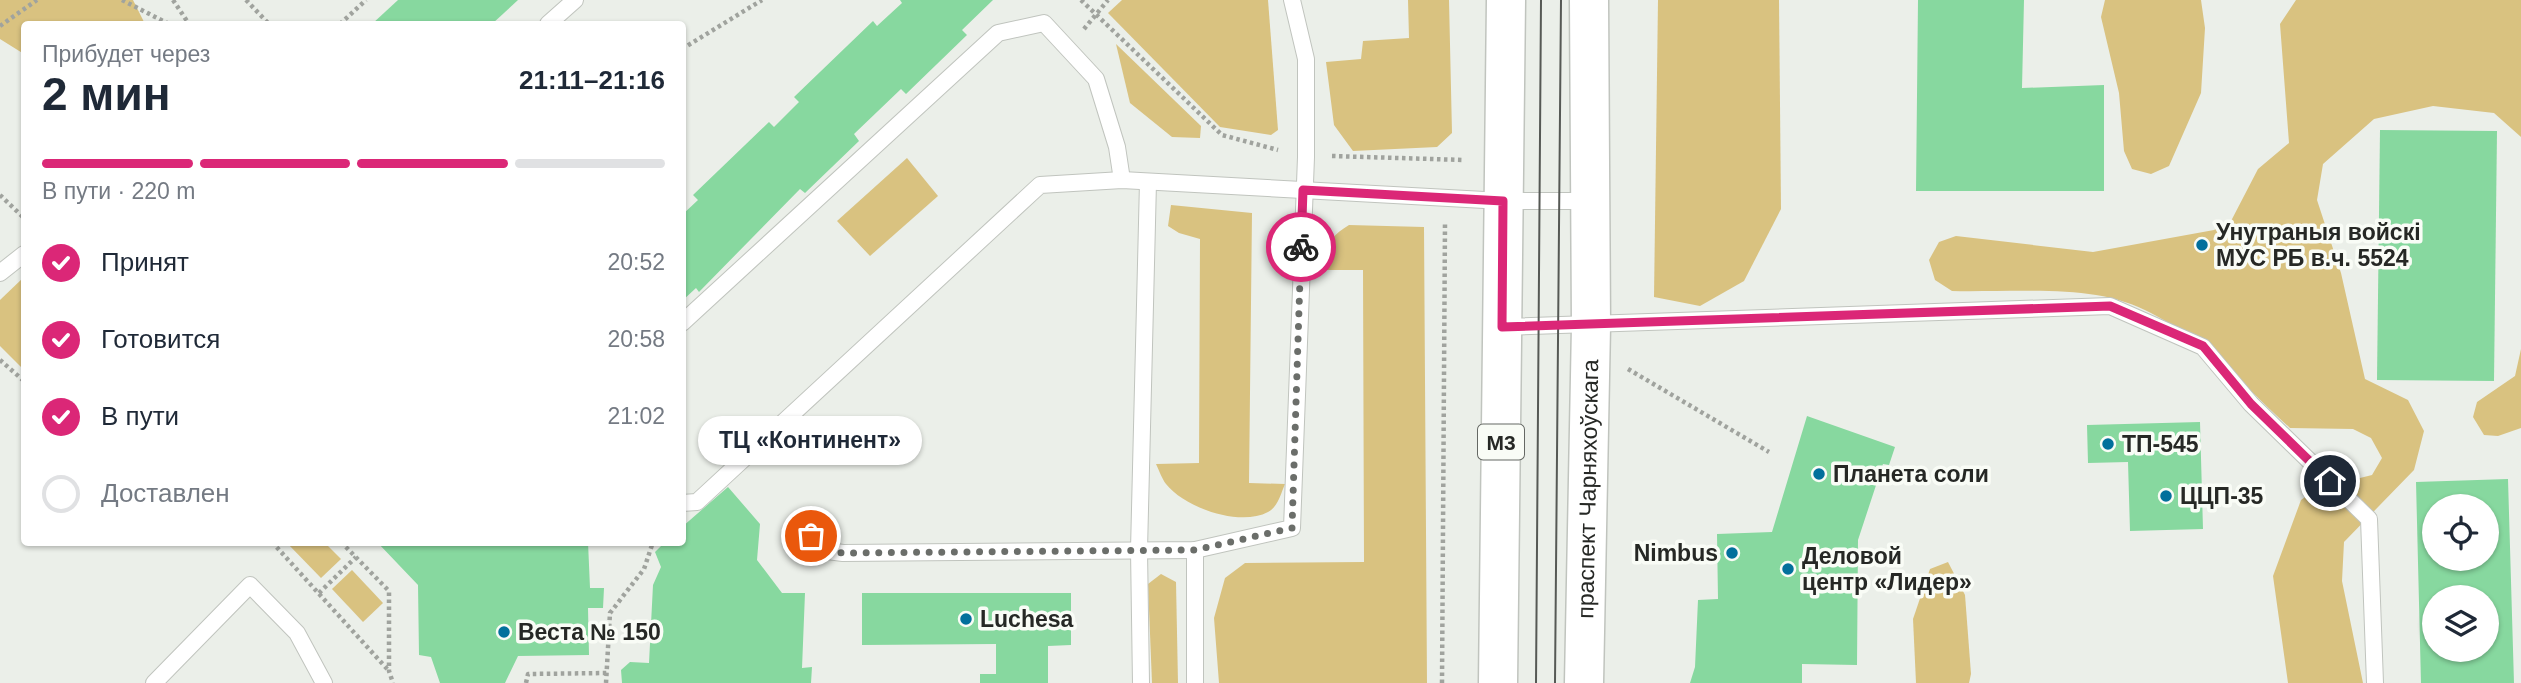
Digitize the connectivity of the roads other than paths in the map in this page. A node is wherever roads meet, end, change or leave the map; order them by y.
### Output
1 (575, 0) edge
2 (1292, 0) edge
3 (1506, 0) edge
4 (1589, 0) edge
5 (551, 21) edge
6 (1122, 180) junction
7 (1148, 182) junction
8 (1303, 190) junction
9 (1503, 201) junction
10 (1589, 201) junction
11 (21, 256) edge
12 (0, 273) edge
13 (686, 319) edge
14 (1591, 326) junction
15 (1502, 327) junction
16 (686, 503) edge
17 (811, 515) dead end
18 (1139, 550) junction
19 (1195, 550) junction
20 (154, 683) edge
21 (324, 683) edge
22 (1141, 683) edge
23 (1195, 683) edge
24 (1498, 683) edge
25 (1584, 683) edge
26 (2375, 683) edge

1 - 5 lane
2 - 8 lane
3 - 9 main road, М3
4 - 10 main road, праспект Чарняхоўскага
6 - 7 lane
6 - 13 lane
6 - 16 lane
7 - 8 lane
7 - 18 lane
8 - 9 lane
8 - 19 lane
9 - 10 lane
9 - 15 main road, М3
10 - 14 main road, праспект Чарняхоўскага
11 - 12 lane
14 - 15 lane
14 - 25 main road, праспект Чарняхоўскага
14 - 26 lane
15 - 24 main road, М3
17 - 18 lane
18 - 19 lane
18 - 22 lane
19 - 23 lane
20 - 21 lane

